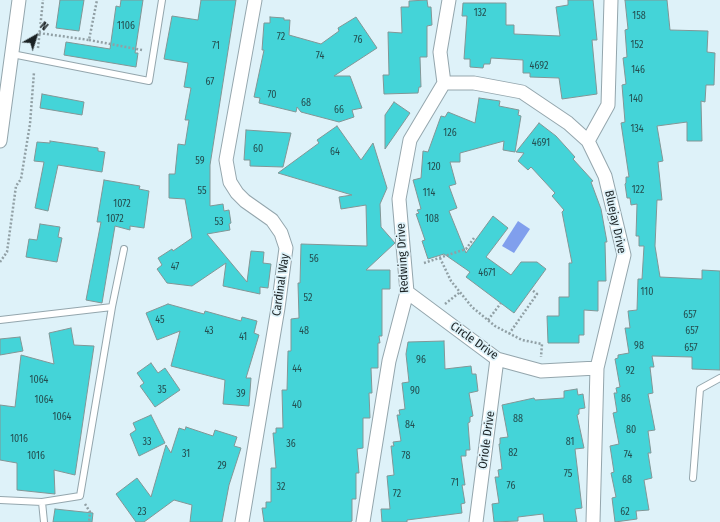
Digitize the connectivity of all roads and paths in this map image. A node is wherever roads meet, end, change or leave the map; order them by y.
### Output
1 (19, 0) edge
2 (43, 0) edge
3 (97, 0) edge
4 (162, 0) edge
5 (254, 0) edge
6 (449, 0) edge
7 (611, 0) edge
8 (39, 33) junction
9 (89, 40) junction
10 (143, 44) dead end
11 (38, 48) dead end
12 (12, 54) junction
13 (34, 72) dead end
14 (444, 83) junction
15 (0, 141) edge
16 (588, 141) junction
17 (474, 238) dead end
18 (124, 250) dead end
19 (440, 258) junction
20 (0, 262) edge
21 (424, 262) dead end
22 (531, 289) dead end
23 (406, 292) junction
24 (459, 292) junction
25 (501, 303) dead end
26 (445, 304) dead end
27 (112, 307) junction
28 (0, 320) edge
29 (488, 320) junction
30 (509, 334) junction
31 (497, 359) junction
32 (541, 362) dead end
33 (597, 368) junction
34 (720, 378) edge
35 (693, 478) dead end
36 (80, 496) junction
37 (0, 500) edge
38 (42, 502) junction
39 (44, 522) edge
40 (89, 522) edge
41 (242, 522) edge
42 (363, 522) edge
43 (476, 522) edge
44 (592, 522) edge

1 - 12 street
2 - 8 path
3 - 9 path
4 - 12 lane
5 - 41 street, Cardinal Way
6 - 14 street
7 - 16 street
8 - 9 path
8 - 11 path
9 - 10 path
12 - 15 street
13 - 20 path
14 - 16 street
14 - 23 street, Redwing Drive
16 - 33 street, Bluejay Drive
17 - 19 path
18 - 27 lane
19 - 21 path
19 - 24 path
22 - 30 path
23 - 31 street, Circle Drive
23 - 42 street, Redwing Drive
24 - 26 path
24 - 29 path
25 - 29 path
27 - 28 lane
27 - 36 lane
29 - 30 path
30 - 32 path
31 - 33 street, Circle Drive
31 - 43 street, Oriole Drive
33 - 44 street, Bluejay Drive
34 - 35 lane
36 - 38 lane
36 - 40 path
37 - 38 lane
38 - 39 lane

